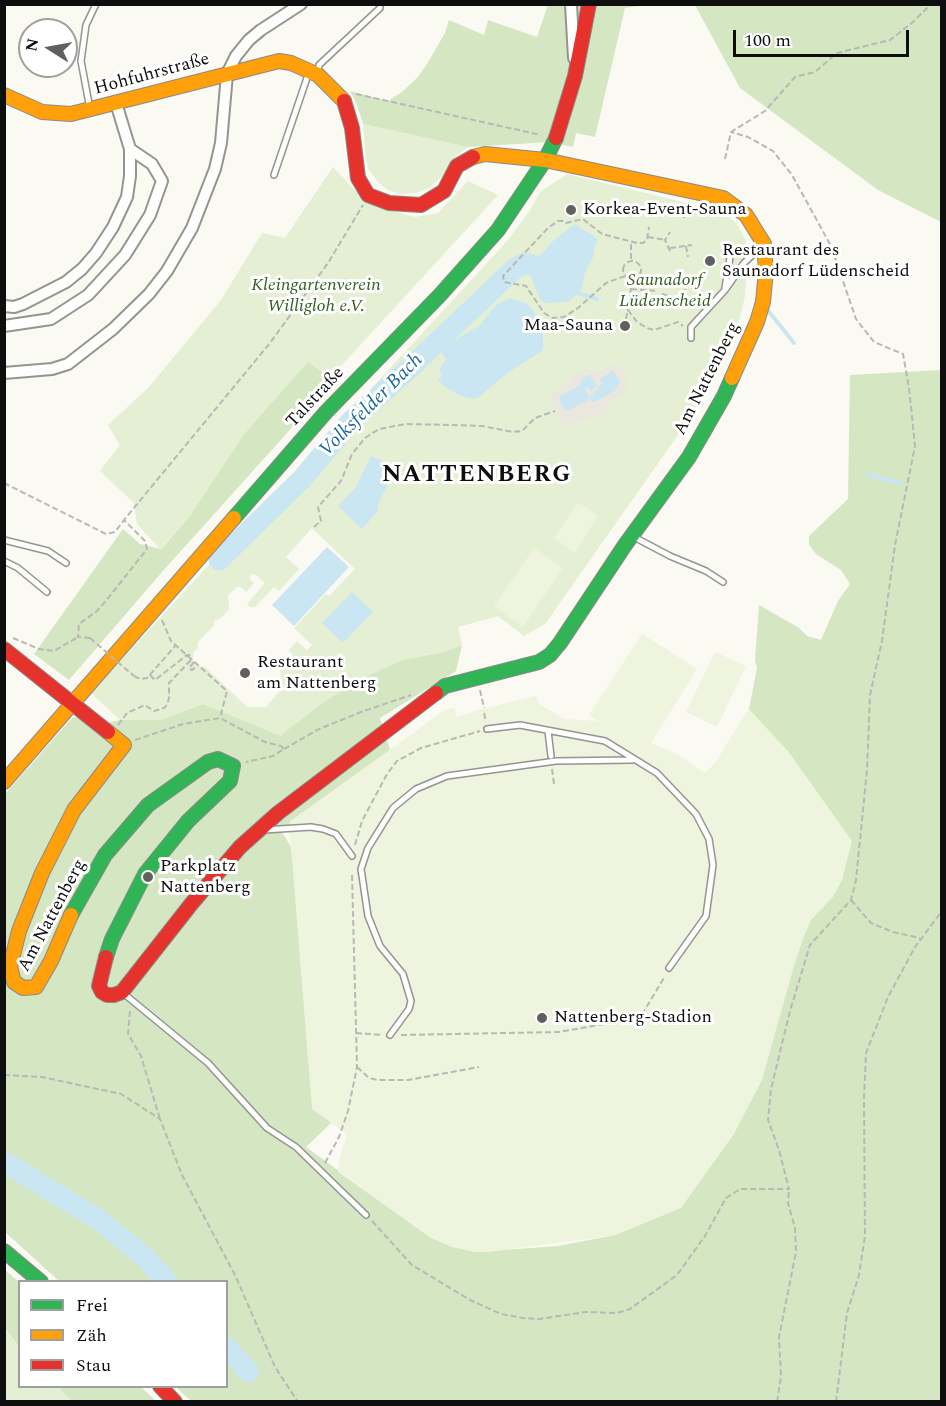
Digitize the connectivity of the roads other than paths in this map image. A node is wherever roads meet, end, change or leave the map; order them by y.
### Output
1 (96, 4) edge
2 (301, 4) edge
3 (571, 4) edge
4 (589, 4) edge
5 (380, 8) dead end
6 (314, 73) junction
7 (227, 74) junction
8 (575, 76) junction
9 (4, 95) edge
10 (116, 103) junction
11 (90, 110) junction
12 (130, 149) junction
13 (546, 160) junction
14 (274, 176) dead end
15 (764, 244) junction
16 (731, 251) dead end
17 (725, 290) junction
18 (4, 306) edge
19 (4, 326) edge
20 (692, 338) dead end
21 (4, 372) edge
22 (632, 536) junction
23 (4, 540) edge
24 (4, 561) edge
25 (66, 563) dead end
26 (723, 582) dead end
27 (47, 592) dead end
28 (8, 643) edge
29 (73, 704) junction
30 (487, 729) road end
31 (548, 731) junction
32 (551, 756) dead end
33 (632, 760) junction
34 (4, 782) edge
35 (258, 831) junction
36 (352, 856) road end
37 (669, 969) road end
38 (122, 992) junction
39 (390, 1035) road end
40 (366, 1215) road end
41 (4, 1251) edge
42 (40, 1280) edge
43 (162, 1388) edge
44 (175, 1401) edge

1 - 11 lane
2 - 7 street
3 - 8 street
4 - 8 street, Talstraße
5 - 6 lane
6 - 7 street, Hohfuhrstraße
6 - 13 street, Hohfuhrstraße
6 - 14 lane
7 - 10 street, Hohfuhrstraße
7 - 21 street
8 - 13 street, Talstraße
9 - 11 street, Hohfuhrstraße
10 - 11 street, Hohfuhrstraße
10 - 12 street
12 - 18 street
12 - 19 street
13 - 15 street, Am Nattenberg
13 - 29 street, Talstraße
15 - 17 lane
15 - 22 street, Am Nattenberg
16 - 17 lane
17 - 20 lane
22 - 26 lane
22 - 35 street, Am Nattenberg
23 - 25 lane
24 - 27 lane
28 - 29 street
29 - 34 street, Talstraße
29 - 38 street, Am Nattenberg
30 - 31 lane
31 - 32 lane
31 - 33 lane
33 - 37 lane
33 - 39 lane
35 - 36 lane
35 - 38 street, Am Nattenberg
38 - 40 lane
41 - 42 street
43 - 44 street

